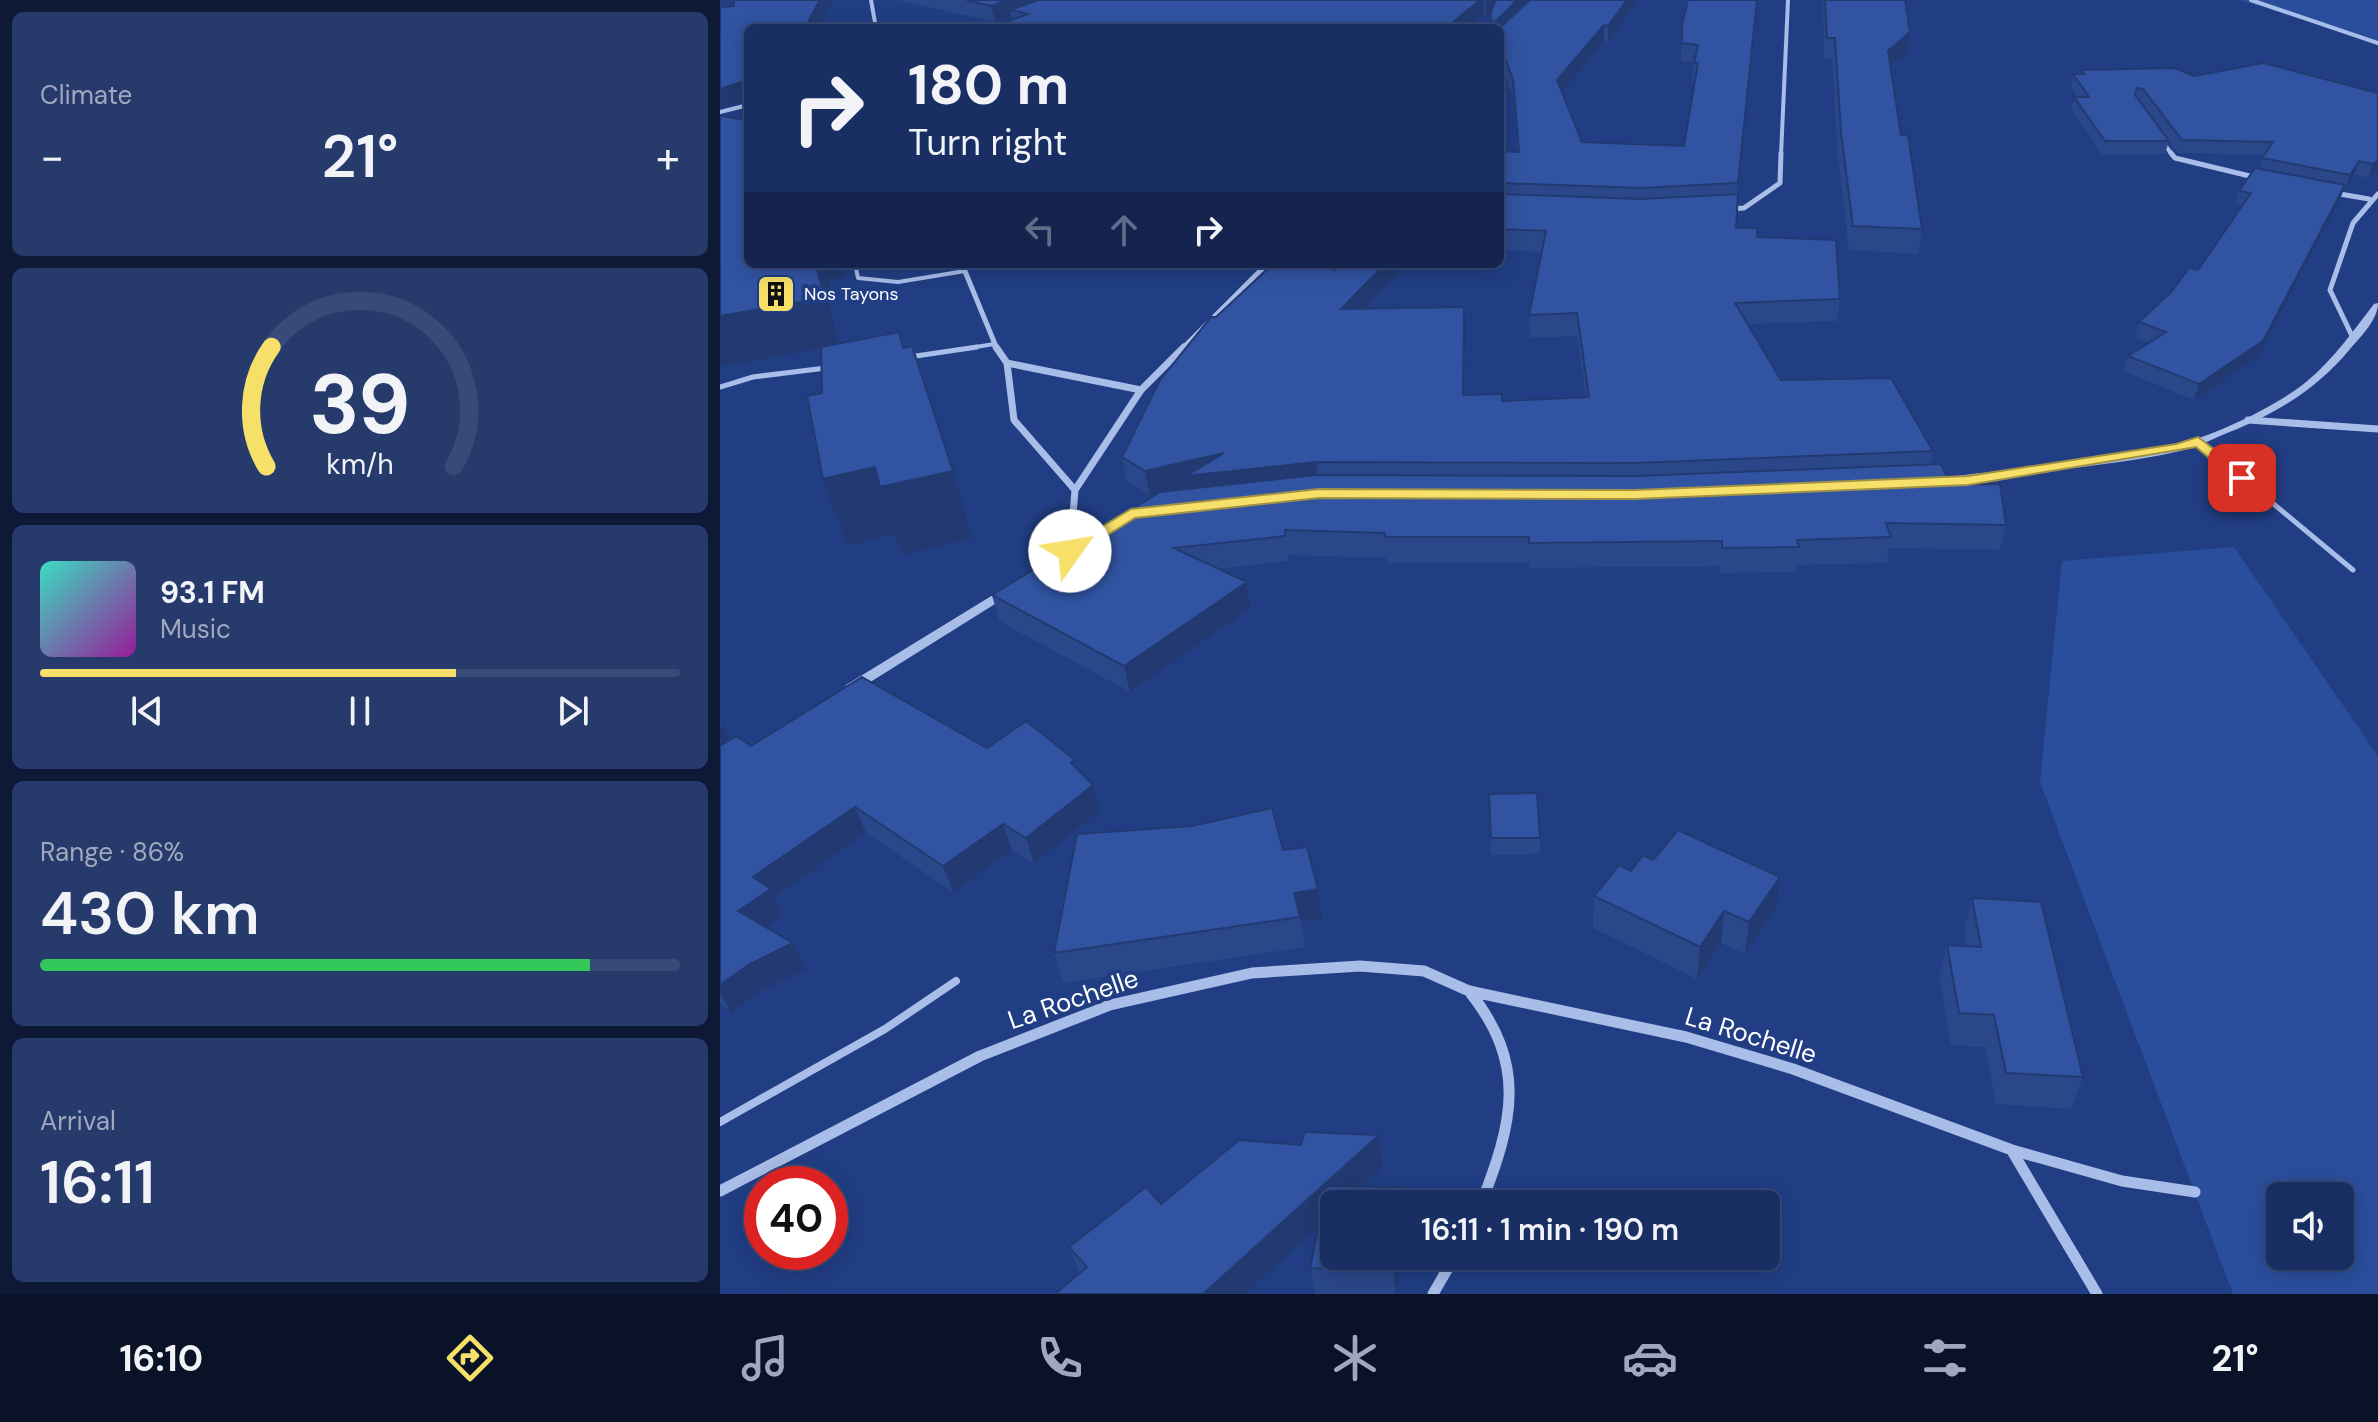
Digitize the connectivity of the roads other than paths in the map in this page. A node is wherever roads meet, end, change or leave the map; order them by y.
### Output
1 (871, 0) edge
2 (1788, 0) edge
3 (2251, 0) edge
4 (875, 24) edge
5 (2378, 43) edge
6 (744, 106) edge
7 (720, 112) edge
8 (2159, 137) edge
9 (2260, 178) edge
10 (2322, 190) edge
11 (2378, 194) edge
12 (2369, 199) junction
13 (1715, 210) edge
14 (856, 268) edge
15 (959, 268) edge
16 (963, 268) edge
17 (1263, 268) edge
18 (2378, 306) edge
19 (2353, 338) junction
20 (994, 344) junction
21 (901, 358) edge
22 (1007, 363) junction
23 (841, 366) edge
24 (720, 387) edge
25 (1141, 390) junction
26 (2248, 420) junction
27 (2378, 429) edge
28 (2198, 441) junction
29 (1921, 482) edge
30 (1075, 490) junction
31 (1076, 547) joint
32 (1057, 559) edge
33 (2353, 570) dead end
34 (1017, 584) edge
35 (843, 693) edge
36 (956, 981) dead end
37 (1469, 991) junction
38 (720, 1122) edge
39 (2012, 1150) junction
40 (1485, 1190) edge
41 (720, 1191) edge
42 (2195, 1192) dead end
43 (1447, 1270) edge
44 (1433, 1294) edge
45 (2097, 1294) edge

1 - 4 street
2 - 13 street
3 - 5 street
6 - 7 street
8 - 9 street
10 - 12 street
11 - 12 street
12 - 19 street
14 - 15 lane
16 - 20 street
17 - 25 street
18 - 19 street
19 - 26 street
20 - 21 lane
20 - 22 street
22 - 25 street
22 - 30 street
23 - 24 lane
25 - 30 street
26 - 27 street
26 - 28 street
28 - 29 street
28 - 33 lane
30 - 31 street
31 - 32 street
34 - 35 street
36 - 38 lane
37 - 39 street, La Rochelle
37 - 40 street
37 - 41 street, La Rochelle
39 - 42 street, La Rochelle
39 - 45 street
43 - 44 street

